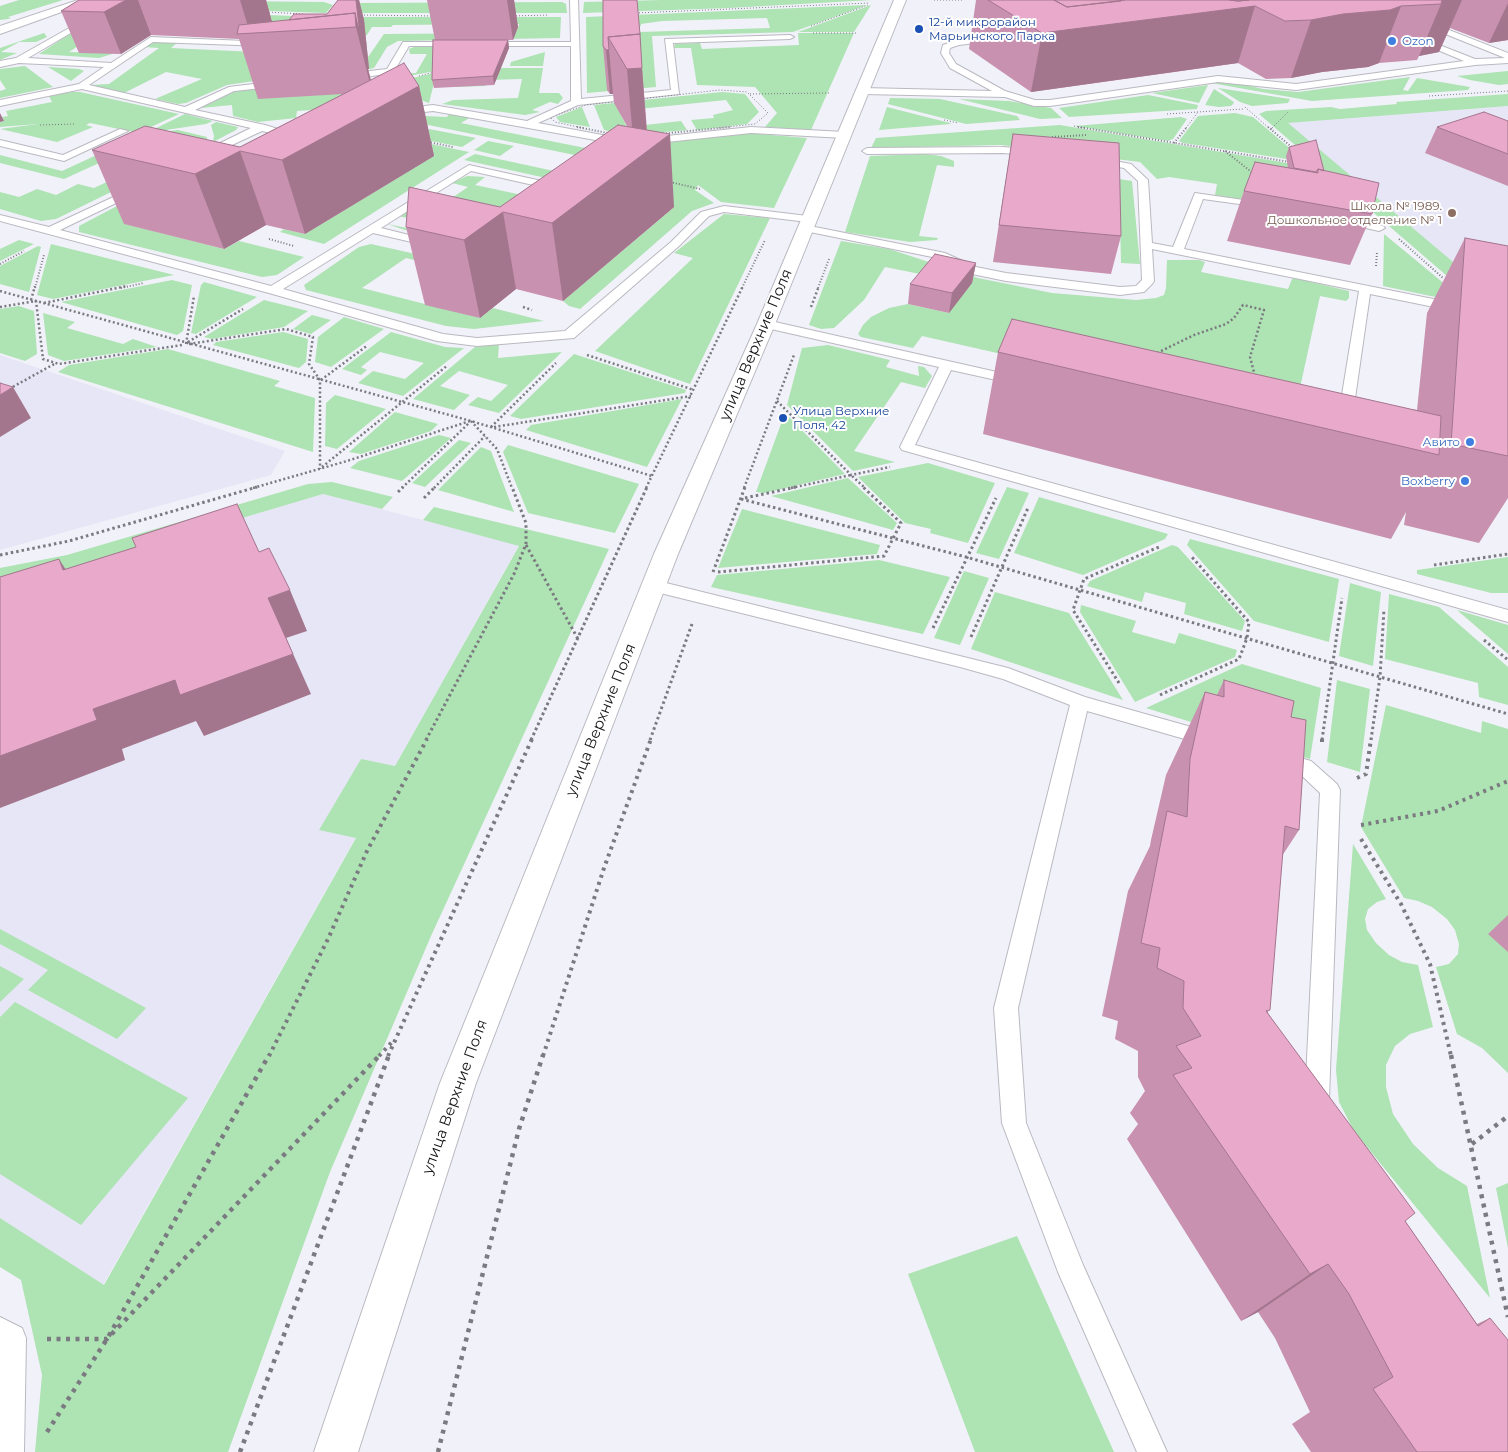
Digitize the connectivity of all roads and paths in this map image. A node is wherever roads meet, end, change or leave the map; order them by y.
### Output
1 (89, 0) edge
2 (574, 0) edge
3 (900, 0) edge
4 (934, 0) edge
5 (964, 0) edge
6 (876, 2) dead end
7 (265, 12) dead end
8 (313, 14) edge
9 (361, 15) dead end
10 (574, 15) junction
11 (1434, 15) dead end
12 (438, 16) dead end
13 (506, 16) dead end
14 (1417, 18) joint
15 (78, 25) edge
16 (803, 29) dead end
17 (0, 30) edge
18 (813, 33) dead end
19 (860, 33) dead end
20 (1407, 34) edge
21 (1008, 36) edge
22 (790, 37) dead end
23 (575, 44) junction
24 (278, 45) dead end
25 (1508, 56) edge
26 (19, 60) junction
27 (1508, 60) edge
28 (1475, 62) junction
29 (0, 64) edge
30 (110, 65) junction
31 (436, 72) edge
32 (418, 76) dead end
33 (338, 78) dead end
34 (284, 81) dead end
35 (82, 86) junction
36 (863, 91) junction
37 (831, 93) dead end
38 (750, 94) dead end
39 (1006, 94) junction
40 (576, 102) junction
41 (0, 103) edge
42 (187, 110) junction
43 (1291, 110) dead end
44 (392, 113) edge
45 (294, 124) edge
46 (528, 124) junction
47 (1066, 125) dead end
48 (259, 128) junction
49 (1271, 129) dead end
50 (123, 131) dead end
51 (844, 136) junction
52 (304, 138) edge
53 (428, 142) dead end
54 (0, 143) edge
55 (455, 148) dead end
56 (867, 151) dead end
57 (1050, 155) edge
58 (1078, 158) edge
59 (190, 162) edge
60 (1293, 162) edge
61 (668, 182) dead end
62 (148, 183) edge
63 (573, 191) edge
64 (704, 192) dead end
65 (1275, 208) edge
66 (0, 218) edge
67 (1332, 218) edge
68 (806, 223) junction
69 (1379, 228) joint
70 (372, 229) junction
71 (48, 232) junction
72 (1147, 245) junction
73 (448, 247) edge
74 (24, 251) dead end
75 (1176, 251) junction
76 (44, 254) dead end
77 (0, 264) edge
78 (146, 283) dead end
79 (274, 290) junction
80 (1370, 290) junction
81 (0, 291) edge
82 (195, 292) dead end
83 (31, 300) junction
84 (36, 301) junction
85 (43, 304) junction
86 (0, 307) edge
87 (1508, 318) edge
88 (766, 324) junction
89 (395, 325) junction
90 (802, 332) junction
91 (569, 335) junction
92 (477, 342) junction
93 (186, 344) junction
94 (569, 350) junction
95 (1152, 356) edge
96 (56, 363) junction
97 (947, 365) junction
98 (320, 380) junction
99 (1256, 382) edge
100 (1031, 384) edge
101 (8, 390) edge
102 (694, 390) dead end
103 (691, 396) dead end
104 (777, 401) junction
105 (401, 402) junction
106 (471, 421) junction
107 (491, 428) junction
108 (1343, 433) edge
109 (485, 436) junction
110 (320, 468) junction
111 (851, 475) junction
112 (1007, 475) junction
113 (1039, 485) junction
114 (398, 492) dead end
115 (424, 498) dead end
116 (742, 499) junction
117 (894, 539) junction
118 (526, 544) junction
119 (1160, 546) dead end
120 (1190, 554) dead end
121 (1508, 554) edge
122 (0, 555) edge
123 (966, 558) junction
124 (1433, 565) dead end
125 (1000, 567) junction
126 (1346, 571) junction
127 (713, 572) junction
128 (1386, 582) junction
129 (654, 586) junction
130 (1080, 590) junction
131 (702, 598) junction
132 (1508, 616) edge
133 (1247, 638) junction
134 (578, 639) junction
135 (921, 650) junction
136 (960, 661) junction
137 (1332, 663) junction
138 (1380, 677) junction
139 (1124, 691) dead end
140 (1152, 699) dead end
141 (1080, 702) junction
142 (1508, 714) edge
143 (1227, 744) edge
144 (1256, 752) edge
145 (1313, 774) junction
146 (1508, 781) edge
147 (1330, 790) junction
148 (1328, 823) junction
149 (1353, 826) junction
150 (394, 1040) junction
151 (1508, 1116) edge
152 (1327, 1122) edge
153 (1472, 1144) junction
154 (1508, 1317) edge
155 (6, 1335) edge
156 (107, 1339) junction
157 (43, 1440) dead end
158 (9, 1452) edge
159 (240, 1452) edge
160 (336, 1452) edge
161 (438, 1452) edge
162 (1152, 1452) edge

1 - 17 street
2 - 10 lane
3 - 36 street, улица Верхние Поля
4 - 5 path
6 - 16 path
7 - 8 path
9 - 12 path
10 - 13 path
10 - 23 lane
11 - 14 lane
14 - 25 lane
15 - 26 lane
18 - 19 path
20 - 28 lane
21 - 39 lane
22 - 40 lane
23 - 33 lane
23 - 40 lane
24 - 30 lane
26 - 29 lane
26 - 30 lane
27 - 28 lane
28 - 39 lane
30 - 35 lane
31 - 32 path
34 - 42 lane
35 - 41 lane
35 - 42 lane
36 - 39 lane
36 - 51 street, улица Верхние Поля
37 - 38 path
40 - 46 lane
42 - 48 lane
43 - 49 path
44 - 46 lane
45 - 48 lane
46 - 51 lane
47 - 60 path
48 - 52 lane
48 - 59 lane
50 - 54 lane
51 - 68 street, улица Верхние Поля
53 - 55 path
56 - 57 lane
58 - 72 lane
61 - 64 path
62 - 71 lane
63 - 70 lane
65 - 75 lane
66 - 71 lane
67 - 69 lane
68 - 72 lane
68 - 88 street, улица Верхние Поля
68 - 91 lane
69 - 80 path
70 - 73 lane
70 - 79 lane
71 - 79 lane
72 - 75 lane
74 - 77 path
75 - 80 lane
76 - 83 path
78 - 85 path
79 - 89 lane
79 - 93 path
80 - 87 lane
80 - 108 lane
81 - 83 path
82 - 93 path
83 - 84 path
84 - 85 path
84 - 86 path
84 - 96 path
85 - 93 path
88 - 90 lane
88 - 129 street, улица Верхние Поля
89 - 92 lane
89 - 98 path
90 - 97 lane
90 - 104 path
91 - 92 lane
91 - 94 path
92 - 105 path
93 - 96 path
93 - 98 path
93 - 98 path
94 - 102 path
94 - 107 path
95 - 99 path
96 - 101 path
97 - 100 lane
97 - 112 lane
98 - 105 path
98 - 110 path
103 - 107 path
104 - 111 path
104 - 116 path
105 - 106 path
105 - 110 path
106 - 107 path
106 - 109 path
106 - 110 path
106 - 114 path
107 - 134 path
109 - 115 path
109 - 118 path
110 - 122 path
111 - 116 path
111 - 117 path
112 - 113 lane
112 - 123 path
113 - 125 path
113 - 126 lane
116 - 117 path
116 - 127 path
117 - 123 path
117 - 127 path
118 - 134 path
118 - 156 path
119 - 130 path
120 - 133 path
121 - 124 path
123 - 125 path
123 - 135 path
125 - 130 path
125 - 136 path
126 - 128 lane
126 - 137 path
127 - 131 path
128 - 132 lane
128 - 138 path
129 - 131 lane
129 - 160 street, улица Верхние Поля
130 - 133 path
130 - 139 path
131 - 135 lane
131 - 161 path
133 - 137 path
133 - 140 path
134 - 150 path
135 - 136 lane
136 - 141 lane
137 - 138 path
137 - 145 path
138 - 142 path
138 - 147 path
141 - 143 lane
141 - 162 lane
144 - 145 lane
145 - 147 lane
146 - 149 path
147 - 148 lane
148 - 149 path
148 - 152 lane
149 - 153 path
150 - 156 path
150 - 159 path
151 - 153 path
153 - 154 path
155 - 156 path
155 - 158 lane
156 - 157 path

